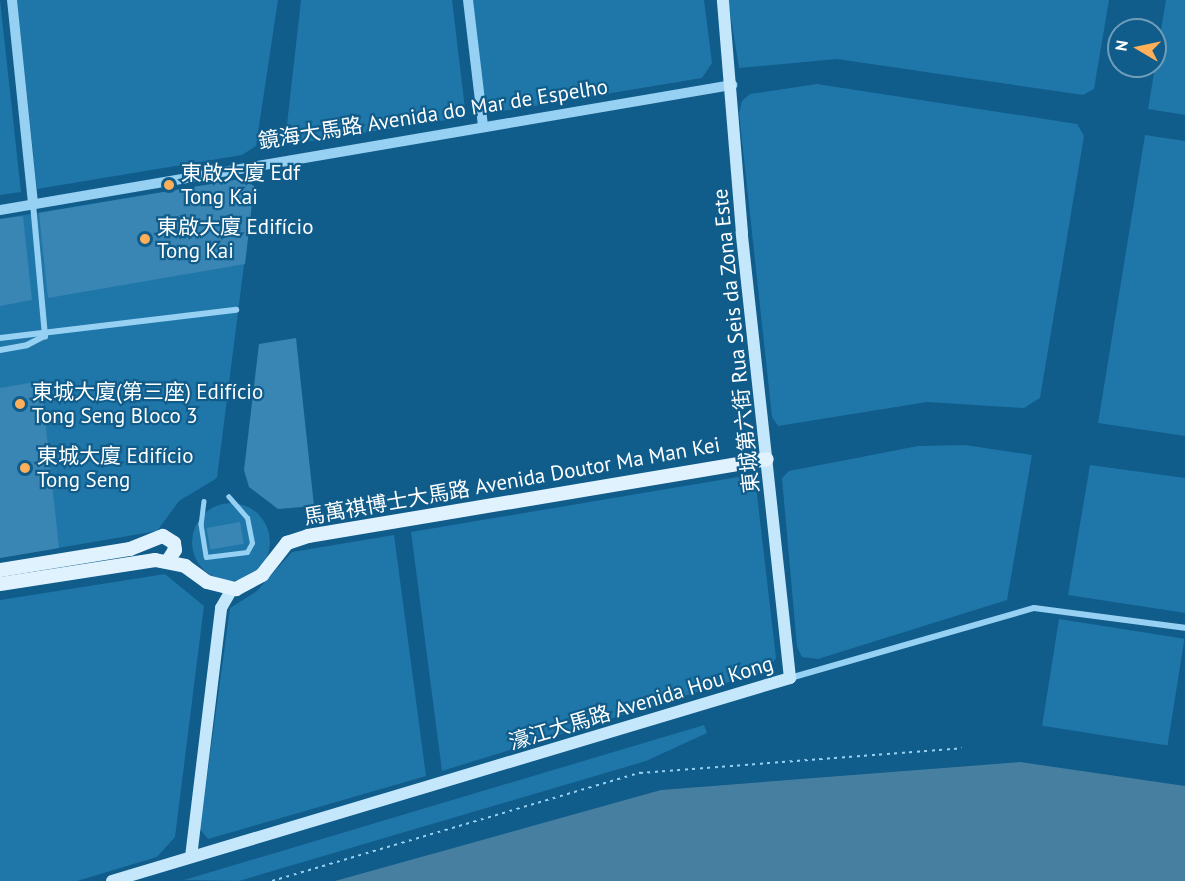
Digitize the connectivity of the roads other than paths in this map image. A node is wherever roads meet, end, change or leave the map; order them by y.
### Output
1 (12, 0) edge
2 (468, 0) edge
3 (723, 0) edge
4 (732, 85) junction
5 (483, 125) junction
6 (33, 204) junction
7 (0, 210) edge
8 (236, 310) dead end
9 (45, 336) junction
10 (0, 338) edge
11 (0, 350) edge
12 (767, 459) junction
13 (229, 497) dead end
14 (204, 501) dead end
15 (166, 562) junction
16 (0, 570) edge
17 (0, 584) edge
18 (232, 589) junction
19 (1185, 628) edge
20 (790, 678) junction
21 (191, 857) junction
22 (112, 881) edge

1 - 6 street
2 - 5 street
3 - 4 main road, 東城第六街 Rua Seis da Zona Este
4 - 5 street, 鏡海大馬路 Avenida do Mar de Espelho
4 - 12 main road, 東城第六街 Rua Seis da Zona Este
5 - 6 street, 鏡海大馬路 Avenida do Mar de Espelho
6 - 7 street, 鏡海大馬路 Avenida do Mar de Espelho
6 - 9 street
8 - 9 street
9 - 10 street
9 - 11 street
12 - 18 main road, 馬萬祺博士大馬路 Avenida Doutor Ma Man Kei
12 - 20 main road, 東城第六街 Rua Seis da Zona Este
13 - 14 lane
15 - 16 main road
15 - 17 main road
15 - 18 main road
18 - 21 main road
19 - 20 street, 濠江大馬路 Avenida Hou Kong
20 - 21 main road, 濠江大馬路 Avenida Hou Kong
21 - 22 main road, 濠江大馬路 Avenida Hou Kong

